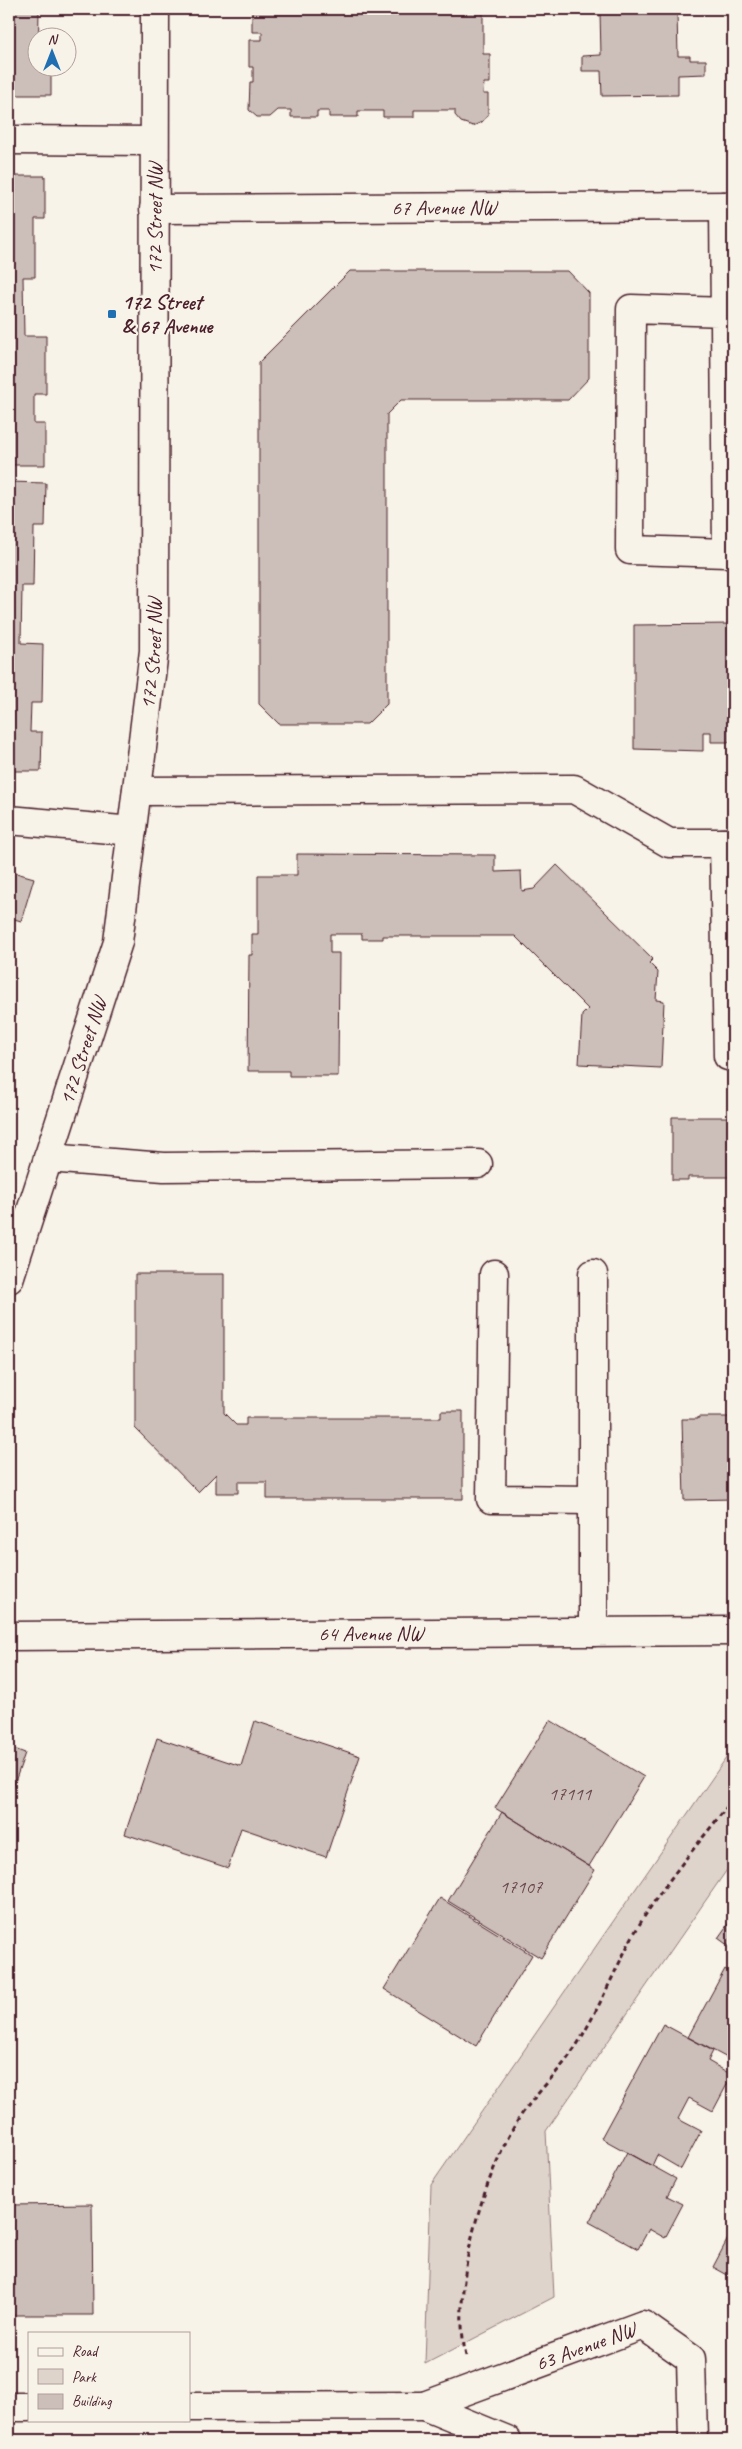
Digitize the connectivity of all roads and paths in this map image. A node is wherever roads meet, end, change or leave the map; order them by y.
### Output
1 (154, 9) edge
2 (9, 140) edge
3 (154, 141) junction
4 (729, 206) edge
5 (154, 209) junction
6 (730, 314) edge
7 (137, 791) junction
8 (9, 820) edge
9 (132, 832) junction
10 (728, 843) edge
11 (733, 1056) edge
12 (48, 1158) junction
13 (478, 1164) dead end
14 (494, 1274) dead end
15 (593, 1274) dead end
16 (9, 1279) edge
17 (592, 1500) junction
18 (733, 1631) edge
19 (593, 1632) junction
20 (9, 1636) edge
21 (733, 1799) edge
22 (474, 2387) junction
23 (190, 2406) edge
24 (424, 2406) junction
25 (9, 2407) edge
26 (28, 2407) edge
27 (507, 2440) edge
28 (693, 2440) edge

1 - 3 street, 172 Street NW
2 - 3 street
3 - 5 street, 172 Street NW
4 - 5 street, 67 Avenue NW
4 - 6 street
5 - 7 street, 172 Street NW
6 - 6 street
7 - 9 street, 172 Street NW
7 - 10 street
8 - 9 street
9 - 12 street, 172 Street NW
10 - 11 street
12 - 13 street
12 - 16 street, 172 Street NW
14 - 17 street
15 - 17 street
17 - 19 street
18 - 19 street, 64 Avenue NW
19 - 20 street, 64 Avenue NW
21 - 22 path
22 - 24 street, 63 Avenue NW
22 - 28 street, 63 Avenue NW
23 - 24 street, 63 Avenue NW
24 - 27 street, 63 Avenue NW
25 - 26 street

